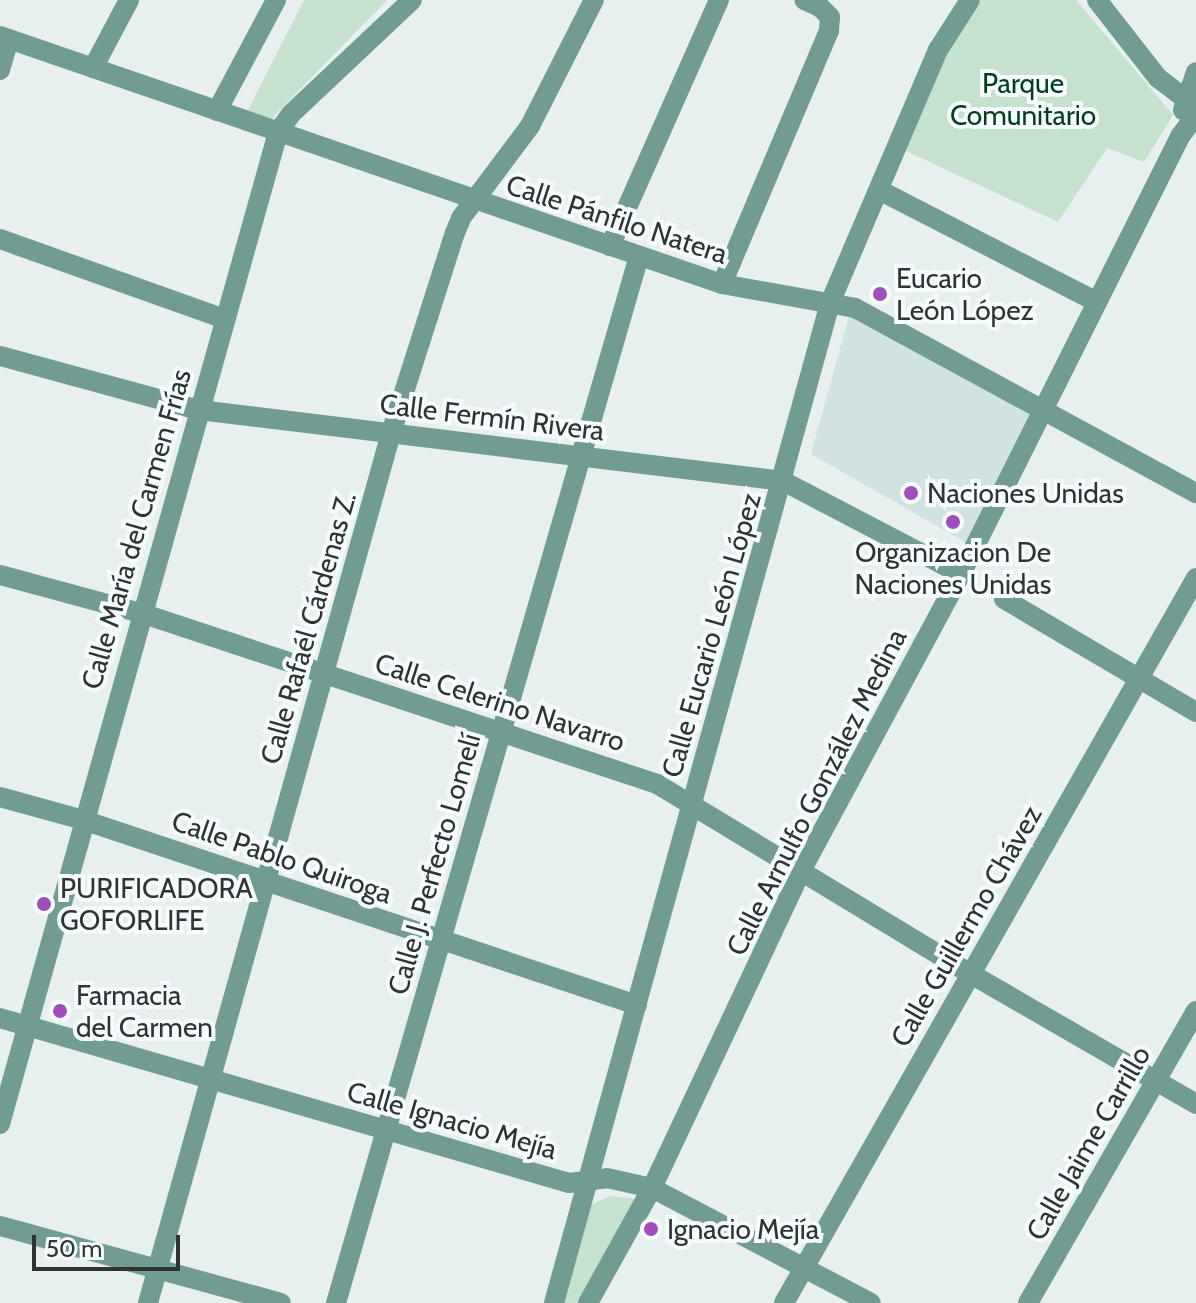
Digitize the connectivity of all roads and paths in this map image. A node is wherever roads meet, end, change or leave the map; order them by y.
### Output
1 (129, 0) edge
2 (276, 0) edge
3 (412, 0) edge
4 (594, 0) edge
5 (719, 0) edge
6 (804, 0) edge
7 (970, 0) edge
8 (1097, 0) edge
9 (4, 38) edge
10 (93, 68) junction
11 (0, 70) edge
12 (1196, 72) edge
13 (1192, 107) edge
14 (217, 111) junction
15 (278, 132) junction
16 (879, 190) junction
17 (476, 201) junction
18 (0, 239) edge
19 (610, 246) junction
20 (639, 256) junction
21 (722, 284) junction
22 (1097, 302) junction
23 (830, 303) junction
24 (225, 319) junction
25 (0, 356) edge
26 (199, 410) junction
27 (1045, 412) junction
28 (391, 433) junction
29 (582, 456) junction
30 (783, 481) junction
31 (1196, 493) edge
32 (961, 574) junction
33 (0, 575) edge
34 (1196, 578) edge
35 (1004, 599) dead end
36 (141, 613) junction
37 (324, 673) junction
38 (1138, 679) junction
39 (1196, 712) edge
40 (502, 732) junction
41 (0, 797) edge
42 (693, 803) junction
43 (83, 820) junction
44 (801, 871) junction
45 (266, 881) junction
46 (441, 940) junction
47 (971, 974) junction
48 (637, 1005) junction
49 (1196, 1011) edge
50 (0, 1018) edge
51 (27, 1026) junction
52 (210, 1079) junction
53 (1158, 1081) junction
54 (1196, 1104) edge
55 (0, 1124) edge
56 (386, 1131) junction
57 (590, 1179) junction
58 (652, 1188) junction
59 (0, 1226) edge
60 (805, 1266) junction
61 (157, 1269) junction
62 (148, 1303) edge
63 (281, 1303) edge
64 (336, 1303) edge
65 (554, 1303) edge
66 (588, 1303) edge
67 (784, 1303) edge
68 (871, 1303) edge
69 (1028, 1303) edge

1 - 10 street
2 - 14 street
3 - 15 street, Calle María del Carmen Frías
4 - 17 street, Calle Rafaél Cárdenas Z.
5 - 19 street
6 - 21 street
7 - 16 street, Calle Eucario León López
8 - 13 street
9 - 10 street, Calle Pánfilo Natera
9 - 11 street
10 - 14 street, Calle Pánfilo Natera
12 - 13 street, Calle Arnulfo González Medina
13 - 22 street, Calle Arnulfo González Medina
14 - 15 street, Calle Pánfilo Natera
15 - 17 street, Calle Pánfilo Natera
15 - 24 street, Calle María del Carmen Frías
16 - 22 street
16 - 23 street, Calle Eucario León López
17 - 19 street, Calle Pánfilo Natera
17 - 28 street, Calle Rafaél Cárdenas Z.
18 - 24 street
19 - 20 street, Calle Pánfilo Natera
20 - 21 street, Calle Pánfilo Natera
20 - 29 street, Calle J. Perfecto Lomelí
21 - 23 street, Calle Pánfilo Natera
22 - 27 street, Calle Arnulfo González Medina
23 - 27 street, Calle Pánfilo Natera
23 - 30 street, Calle Eucario León López
24 - 26 street, Calle María del Carmen Frías
25 - 26 street, Calle Fermín Rivera
26 - 28 street, Calle Fermín Rivera
26 - 36 street, Calle María del Carmen Frías
27 - 31 street, Calle Pánfilo Natera
27 - 32 street, Calle Arnulfo González Medina
28 - 29 street, Calle Fermín Rivera
28 - 37 street, Calle Rafaél Cárdenas Z.
29 - 30 street, Calle Fermín Rivera
29 - 40 street, Calle J. Perfecto Lomelí
30 - 32 street, Calle Fermín Rivera
30 - 42 street, Calle Eucario León López
32 - 44 street, Calle Arnulfo González Medina
33 - 36 street, Calle Celerino Navarro
34 - 38 street, Calle Guillermo Chávez
35 - 38 street
36 - 37 street, Calle Celerino Navarro
36 - 43 street, Calle María del Carmen Frías
37 - 40 street, Calle Celerino Navarro
37 - 45 street, Calle Rafaél Cárdenas Z.
38 - 39 street
38 - 47 street, Calle Guillermo Chávez
40 - 42 street, Calle Celerino Navarro
40 - 46 street, Calle J. Perfecto Lomelí
41 - 43 street, Calle Pablo Quiroga
42 - 44 street, Calle Celerino Navarro
42 - 48 street, Calle Eucario León López
43 - 45 street, Calle Pablo Quiroga
43 - 51 street, Calle María del Carmen Frías
44 - 47 street, Calle Celerino Navarro
44 - 58 street, Calle Arnulfo González Medina
45 - 46 street, Calle Pablo Quiroga
45 - 52 street, Calle Rafaél Cárdenas Z.
46 - 48 street, Calle Pablo Quiroga
46 - 56 street, Calle J. Perfecto Lomelí
47 - 53 street, Calle Celerino Navarro
47 - 60 street, Calle Guillermo Chávez
48 - 57 street, Calle Eucario León López
49 - 53 street, Calle Jaime Carrillo
50 - 51 street, Calle Ignacio Mejía
51 - 52 street, Calle Ignacio Mejía
51 - 55 street, Calle María del Carmen Frías
52 - 56 street, Calle Ignacio Mejía
52 - 61 street, Calle Rafaél Cárdenas Z.
53 - 54 street, Calle Celerino Navarro
53 - 69 street, Calle Jaime Carrillo
56 - 57 street, Calle Ignacio Mejía
56 - 64 street, Calle J. Perfecto Lomelí
57 - 58 street, Calle Ignacio Mejía
57 - 65 street, Calle Eucario León López
58 - 60 street, Calle Ignacio Mejía
58 - 66 street, Calle Arnulfo González Medina
59 - 61 street
60 - 67 street, Calle Guillermo Chávez
60 - 68 street, Calle Ignacio Mejía
61 - 62 street, Calle Rafaél Cárdenas Z.
61 - 63 street

